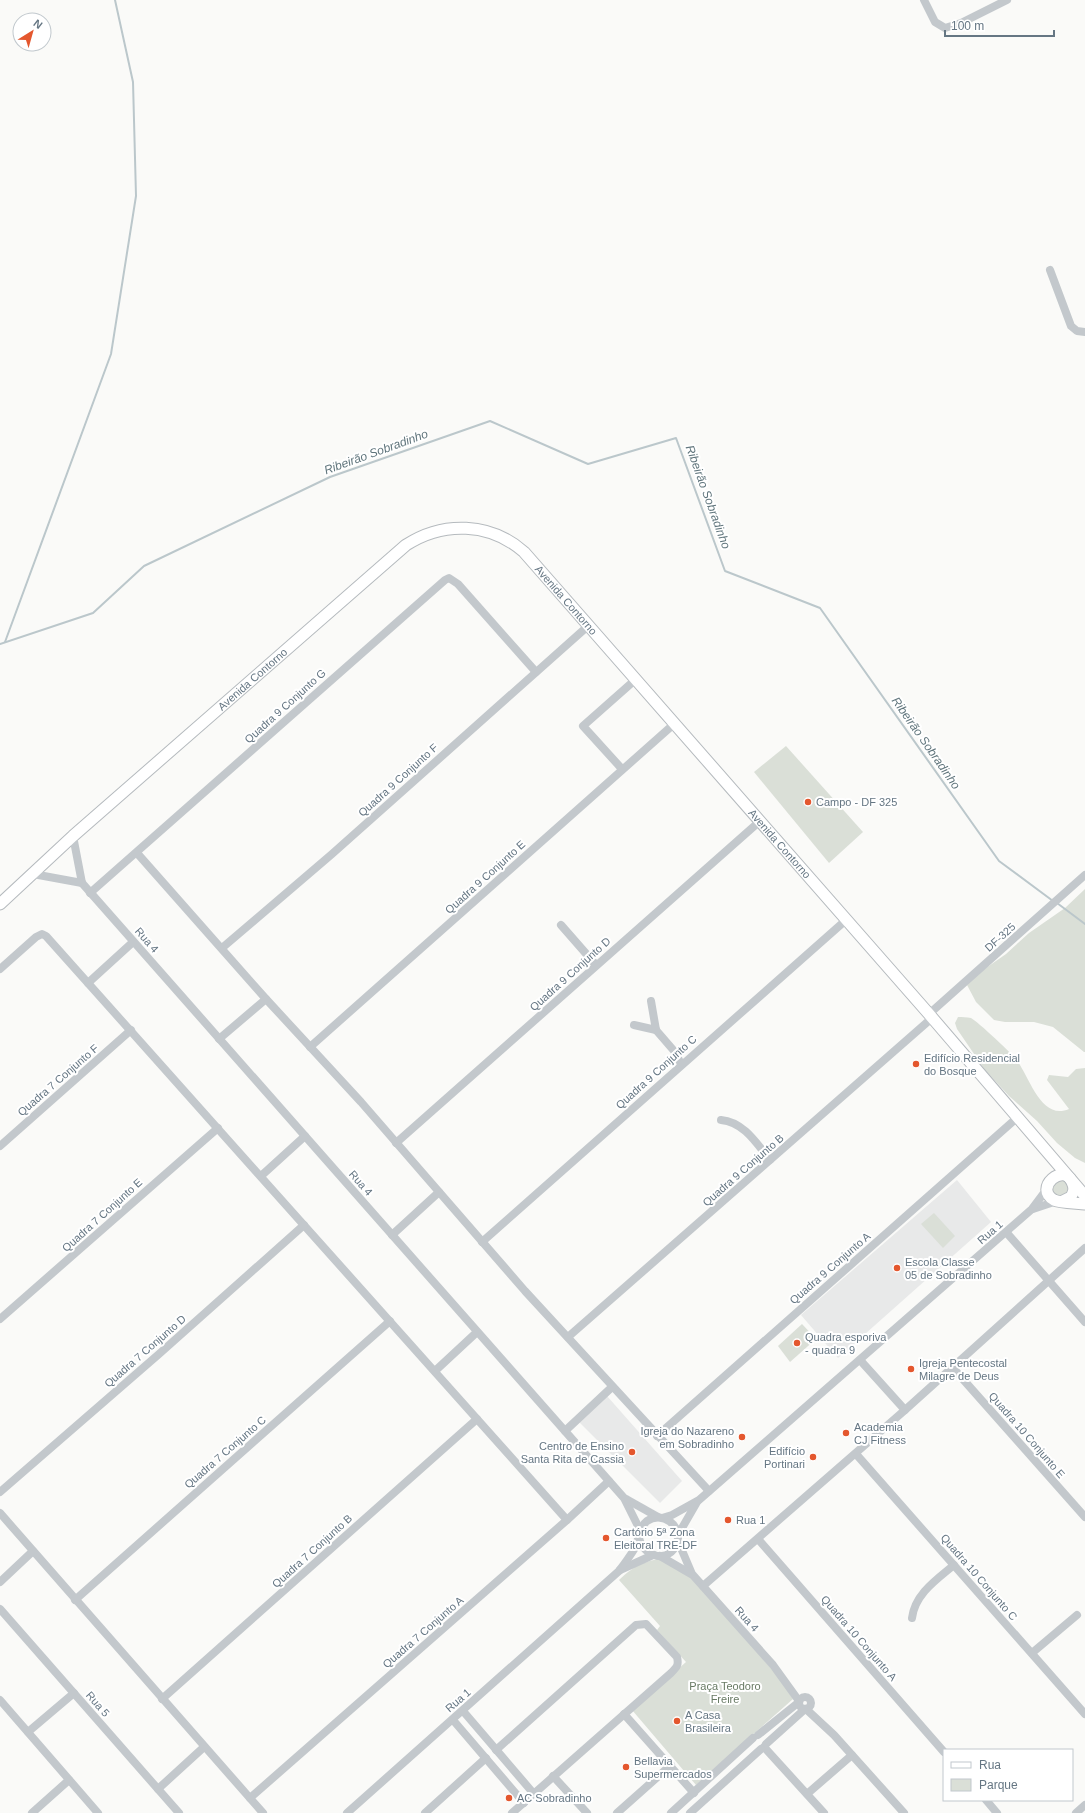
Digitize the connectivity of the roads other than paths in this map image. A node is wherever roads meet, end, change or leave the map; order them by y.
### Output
1 (924, 0) edge
2 (1007, 0) edge
3 (1050, 270) dead end
4 (1085, 332) edge
5 (588, 626) junction
6 (536, 672) junction
7 (635, 680) junction
8 (674, 724) junction
9 (622, 769) junction
10 (760, 822) junction
11 (73, 836) junction
12 (137, 853) junction
13 (33, 874) junction
14 (1085, 875) edge
15 (82, 883) junction
16 (90, 893) junction
17 (0, 904) edge
18 (846, 920) junction
19 (561, 925) dead end
20 (134, 942) junction
21 (222, 948) junction
22 (596, 965) junction
23 (0, 969) edge
24 (88, 983) junction
25 (266, 999) junction
26 (651, 1002) dead end
27 (930, 1016) junction
28 (634, 1025) dead end
29 (131, 1030) junction
30 (656, 1030) junction
31 (219, 1039) junction
32 (310, 1047) junction
33 (681, 1064) junction
34 (1018, 1117) junction
35 (721, 1120) dead end
36 (218, 1128) junction
37 (305, 1136) junction
38 (396, 1143) junction
39 (0, 1146) edge
40 (1048, 1153) junction
41 (770, 1160) junction
42 (261, 1176) junction
43 (1071, 1180) junction
44 (1049, 1184) junction
45 (439, 1192) junction
46 (1085, 1196) edge
47 (1060, 1201) junction
48 (1085, 1204) edge
49 (1032, 1209) junction
50 (304, 1225) junction
51 (1006, 1232) junction
52 (392, 1234) junction
53 (482, 1242) junction
54 (1085, 1248) edge
55 (1049, 1281) junction
56 (0, 1320) edge
57 (390, 1321) junction
58 (1085, 1322) edge
59 (477, 1332) junction
60 (568, 1337) junction
61 (860, 1360) junction
62 (953, 1368) junction
63 (435, 1371) junction
64 (612, 1387) junction
65 (905, 1410) junction
66 (477, 1419) junction
67 (565, 1431) junction
68 (657, 1436) junction
69 (856, 1454) junction
70 (609, 1481) junction
71 (709, 1491) junction
72 (0, 1492) edge
73 (624, 1498) junction
74 (699, 1500) junction
75 (0, 1513) edge
76 (1085, 1516) edge
77 (660, 1518) junction
78 (567, 1520) junction
79 (640, 1534) junction
80 (678, 1538) junction
81 (758, 1539) junction
82 (33, 1551) junction
83 (656, 1556) junction
84 (954, 1565) junction
85 (619, 1571) junction
86 (692, 1574) junction
87 (0, 1582) edge
88 (703, 1586) junction
89 (75, 1600) junction
90 (0, 1609) edge
91 (1077, 1615) dead end
92 (912, 1618) dead end
93 (1032, 1653) junction
94 (74, 1693) junction
95 (162, 1699) junction
96 (0, 1700) edge
97 (801, 1700) junction
98 (807, 1708) junction
99 (463, 1711) junction
100 (624, 1714) junction
101 (1085, 1714) edge
102 (453, 1720) junction
103 (28, 1732) junction
104 (481, 1732) junction
105 (756, 1737) junction
106 (471, 1740) junction
107 (204, 1747) junction
108 (764, 1747) junction
109 (496, 1750) junction
110 (943, 1751) edge
111 (852, 1755) junction
112 (486, 1758) junction
113 (671, 1766) junction
114 (553, 1776) junction
115 (69, 1780) junction
116 (522, 1780) junction
117 (158, 1789) junction
118 (512, 1789) junction
119 (694, 1793) junction
120 (534, 1794) junction
121 (807, 1794) junction
122 (250, 1798) junction
123 (987, 1801) edge
124 (524, 1802) junction
125 (1085, 1805) edge
126 (32, 1813) edge
127 (98, 1813) edge
128 (179, 1813) edge
129 (263, 1813) edge
130 (347, 1813) edge
131 (425, 1813) edge
132 (512, 1813) edge
133 (587, 1813) edge
134 (617, 1813) edge
135 (671, 1813) edge
136 (690, 1813) edge
137 (824, 1813) edge
138 (904, 1813) edge
139 (997, 1813) edge
140 (1076, 1813) edge

1 - 2 street
3 - 4 street
5 - 6 street, Quadra 9 Conjunto F
5 - 7 main road, Avenida Contorno
5 - 11 main road, Avenida Contorno
6 - 12 street, Quadra 9 Conjunto G
6 - 21 street, Quadra 9 Conjunto F
7 - 8 main road, Avenida Contorno
7 - 9 street
8 - 9 street, Quadra 9 Conjunto E
8 - 10 main road, Avenida Contorno
9 - 32 street, Quadra 9 Conjunto E
10 - 18 main road, Avenida Contorno
10 - 22 street, Quadra 9 Conjunto D
11 - 13 main road, Avenida Contorno
11 - 15 street, Rua 4
12 - 16 street, Quadra 9 Conjunto G
12 - 21 street
13 - 15 street
13 - 17 main road, Avenida Contorno
14 - 27 street, DF-325
15 - 16 street, Rua 4
16 - 20 street, Rua 4
18 - 27 main road, Avenida Contorno
18 - 33 street, Quadra 9 Conjunto C
19 - 22 street
20 - 24 street
20 - 31 street, Rua 4
21 - 25 street
22 - 38 street, Quadra 9 Conjunto D
23 - 24 street
24 - 29 street
25 - 31 street
25 - 32 street
26 - 30 street
27 - 34 main road, Avenida Contorno
27 - 41 street, Quadra 9 Conjunto B
28 - 30 street
29 - 36 street
29 - 39 street, Quadra 7 Conjunto F
30 - 33 street
31 - 37 street, Rua 4
32 - 38 street
33 - 53 street, Quadra 9 Conjunto C
34 - 40 main road, Avenida Contorno
34 - 68 street, Quadra 9 Conjunto A
35 - 41 street
36 - 42 street
36 - 56 street, Quadra 7 Conjunto E
37 - 42 street
37 - 52 street, Rua 4
38 - 45 street
40 - 43 main road, Avenida Contorno
40 - 44 main road
41 - 60 street, Quadra 9 Conjunto B
42 - 50 street
43 - 44 main road
43 - 46 main road, Avenida Contorno
43 - 47 main road
44 - 47 main road
44 - 49 street, Rua 1
45 - 52 street
45 - 53 street
47 - 48 main road
47 - 49 street, Rua 1
49 - 51 street, Rua 1
50 - 57 street
50 - 72 street, Quadra 7 Conjunto D
51 - 55 street
51 - 61 street, Rua 1
52 - 59 street, Rua 4
53 - 60 street
54 - 55 street
55 - 58 street
55 - 62 street
57 - 63 street
57 - 89 street, Quadra 7 Conjunto C
59 - 63 street
59 - 67 street, Rua 4
60 - 64 street
61 - 65 street
61 - 71 street, Rua 1
62 - 65 street
62 - 76 street, Quadra 10 Conjunto E
63 - 66 street
64 - 67 street
64 - 68 street
65 - 69 street
66 - 78 street
66 - 95 street, Quadra 7 Conjunto B
67 - 70 street, Rua 4
68 - 71 street
69 - 81 street
69 - 84 street, Quadra 10 Conjunto C
70 - 73 street, Rua 4
70 - 78 street, Quadra 7 Conjunto A
71 - 74 street, Rua 1
73 - 77 street
73 - 79 street
74 - 77 street
74 - 80 street
75 - 82 street
77 - 79 street
77 - 80 street
78 - 122 street, Quadra 7 Conjunto A
79 - 83 street
79 - 85 street
80 - 83 street
80 - 86 street
81 - 88 street
81 - 110 street, Quadra 10 Conjunto A
82 - 87 street
82 - 89 street
83 - 85 street
83 - 86 street
84 - 92 street
84 - 93 street, Quadra 10 Conjunto C
85 - 99 street, Rua 1
86 - 88 street, Rua 4
88 - 97 street, Rua 4
89 - 95 street
90 - 94 street, Rua 5
91 - 93 street
93 - 101 street, Quadra 10 Conjunto C
94 - 103 street
94 - 117 street, Rua 5
95 - 107 street
96 - 103 street
97 - 98 street, Rua 4
97 - 105 street
98 - 108 street
98 - 111 street, Rua 4
99 - 102 street, Rua 1
99 - 104 street
100 - 109 street
100 - 113 street
100 - 114 street
102 - 106 street
102 - 130 street, Rua 1
103 - 115 street
104 - 106 street
104 - 109 street
105 - 108 street
105 - 108 street
105 - 119 street
106 - 112 street
107 - 117 street
107 - 122 street
108 - 121 street
108 - 136 street
109 - 116 street
111 - 121 street
111 - 138 street
112 - 118 street
112 - 131 street
113 - 119 street
113 - 134 street
114 - 120 street
114 - 133 street
115 - 126 street
115 - 127 street
116 - 118 street
116 - 120 street
117 - 128 street, Rua 5
118 - 124 street
119 - 135 street
120 - 124 street
121 - 137 street
122 - 129 street
123 - 139 street
124 - 132 street
125 - 140 street

